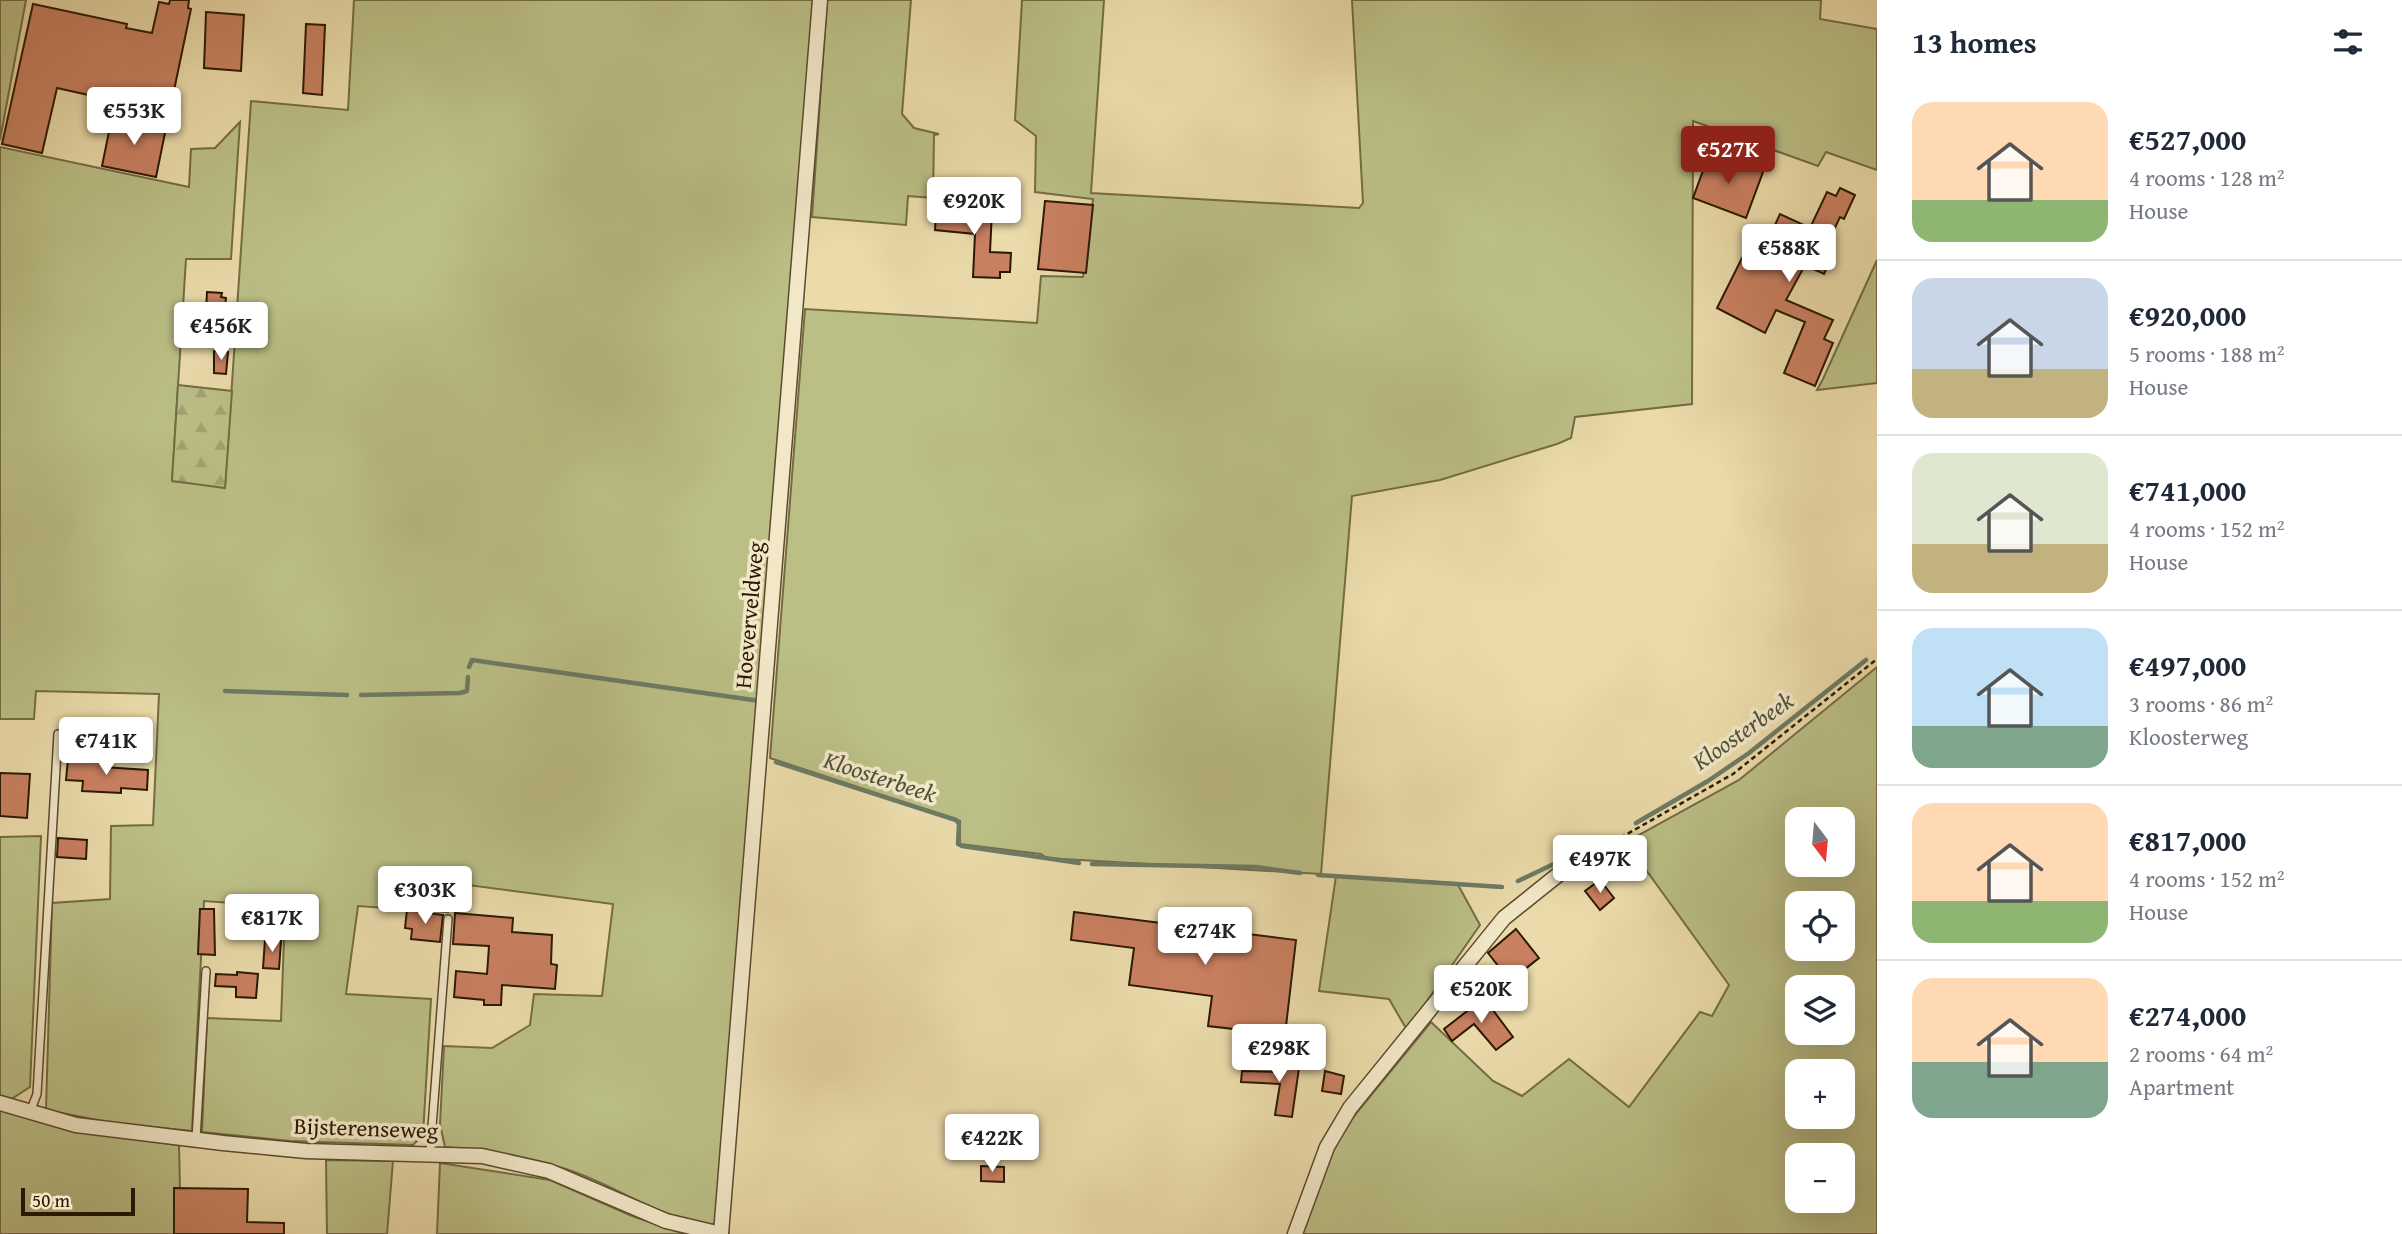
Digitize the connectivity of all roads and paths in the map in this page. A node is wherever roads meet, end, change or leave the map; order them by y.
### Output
1 (820, 0) edge
2 (1877, 659) edge
3 (58, 734) dead end
4 (1564, 870) joint
5 (448, 919) dead end
6 (206, 971) dead end
7 (0, 1103) edge
8 (30, 1112) junction
9 (196, 1139) junction
10 (430, 1153) junction
11 (721, 1234) edge
12 (1295, 1234) edge

1 - 11 street, Hoeverveldweg
2 - 4 path
3 - 8 lane
4 - 12 street
5 - 10 lane
6 - 9 lane
7 - 8 street, Bijsterenseweg
8 - 9 street, Bijsterenseweg
9 - 10 street, Bijsterenseweg
10 - 11 street, Bijsterenseweg

